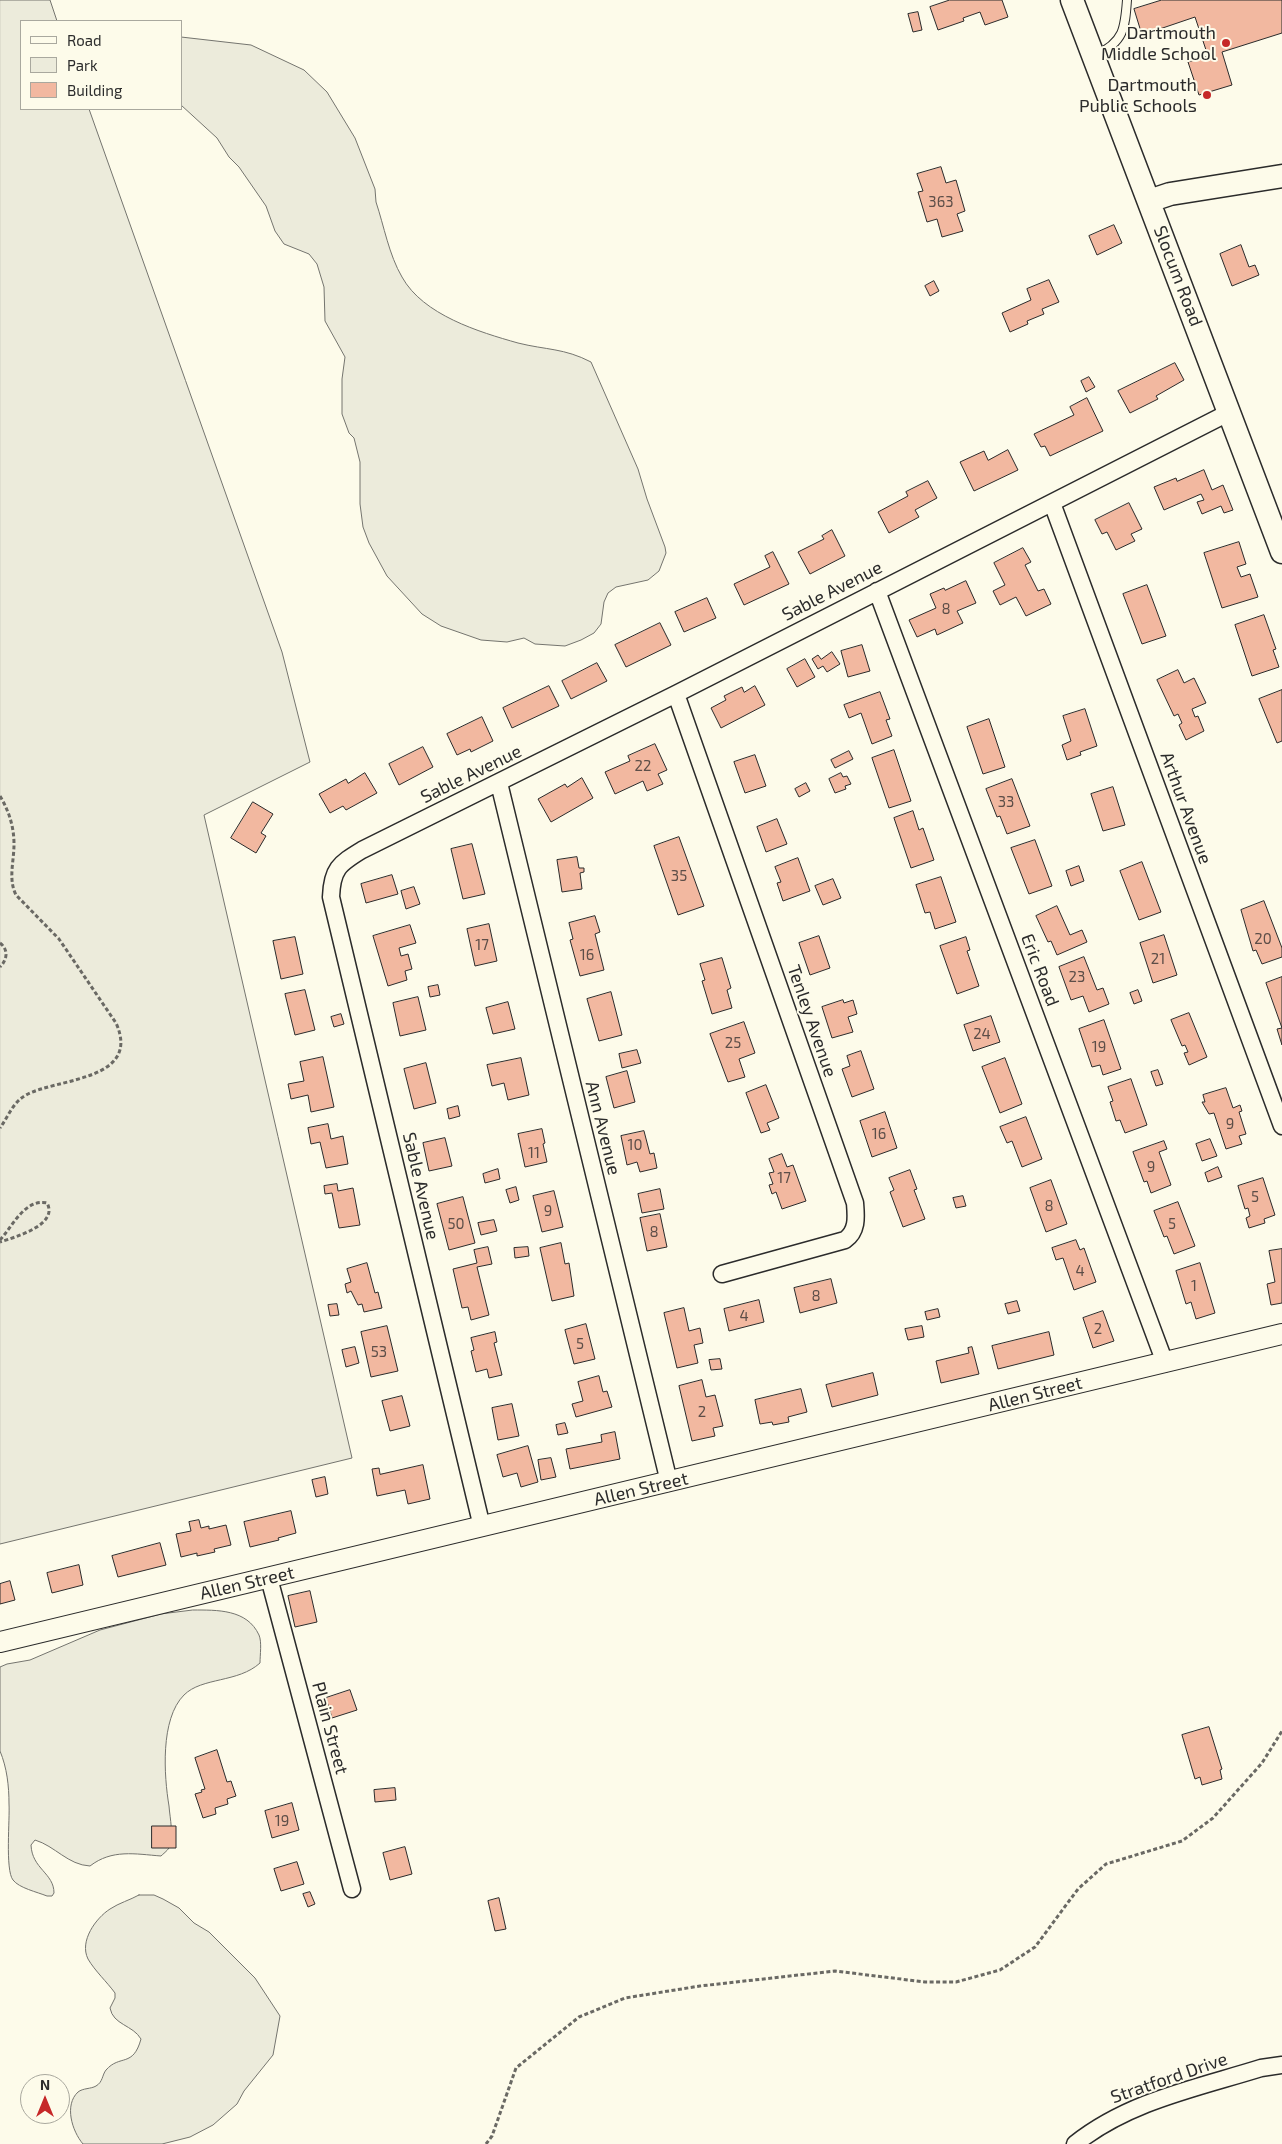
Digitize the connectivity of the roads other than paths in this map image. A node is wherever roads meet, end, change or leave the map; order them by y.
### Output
1 (1072, 0) edge
2 (1127, 0) edge
3 (1094, 56) junction
4 (1282, 176) edge
5 (1149, 201) junction
6 (1230, 412) junction
7 (1052, 503) junction
8 (1282, 552) edge
9 (877, 591) junction
10 (676, 694) junction
11 (499, 783) junction
12 (1282, 1126) edge
13 (722, 1274) dead end
14 (1282, 1334) edge
15 (1165, 1363) junction
16 (670, 1482) junction
17 (482, 1527) junction
18 (269, 1578) junction
19 (0, 1642) edge
20 (352, 1889) dead end
21 (1282, 2065) edge
22 (1075, 2144) edge

1 - 3 main road, Slocum Road
2 - 3 lane
3 - 5 main road, Slocum Road
4 - 5 main road
5 - 6 main road, Slocum Road
6 - 7 street, Sable Avenue
6 - 8 main road, Slocum Road
7 - 9 street, Sable Avenue
7 - 12 street, Arthur Avenue
9 - 10 street, Sable Avenue
9 - 15 street, Eric Road
10 - 11 street, Sable Avenue
10 - 13 street, Tenley Avenue
11 - 16 street, Ann Avenue
11 - 17 street, Sable Avenue
14 - 15 street, Allen Street
15 - 16 street, Allen Street
16 - 17 street, Allen Street
17 - 18 street, Allen Street
18 - 19 street, Allen Street
18 - 20 street, Plain Street
21 - 22 street, Stratford Drive

